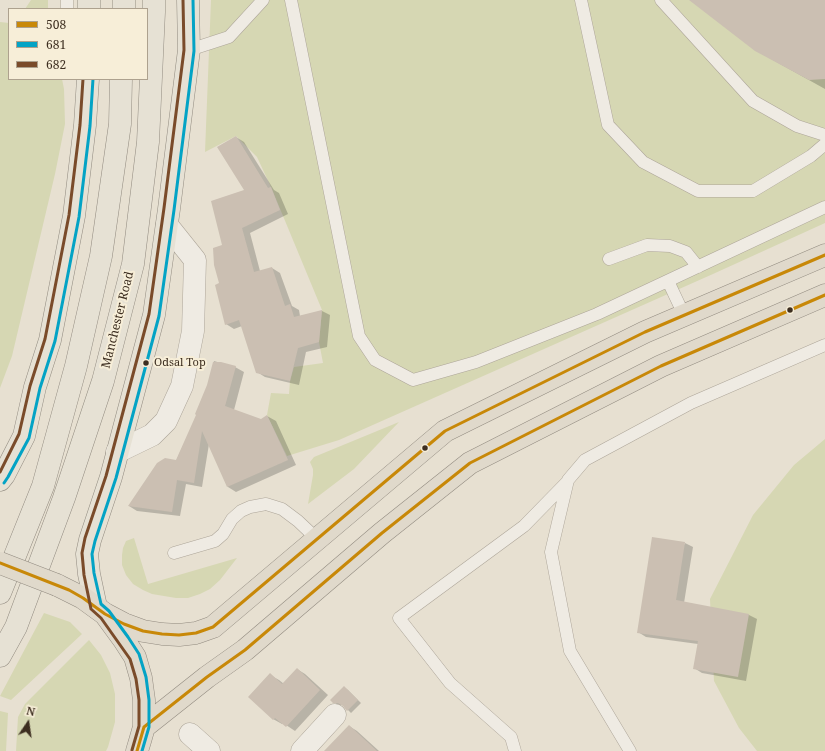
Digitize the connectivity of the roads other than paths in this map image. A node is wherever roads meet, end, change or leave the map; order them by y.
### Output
1 (154, 0) edge
2 (188, 0) edge
3 (263, 0) edge
4 (291, 0) edge
5 (581, 0) edge
6 (661, 0) edge
7 (188, 50) junction
8 (78, 80) edge
9 (88, 80) edge
10 (121, 80) edge
11 (86, 124) junction
12 (825, 135) edge
13 (825, 144) edge
14 (825, 207) edge
15 (166, 225) junction
16 (825, 256) edge
17 (608, 259) dead end
18 (698, 267) junction
19 (668, 281) junction
20 (825, 295) edge
21 (684, 315) junction
22 (825, 345) edge
23 (117, 452) junction
24 (0, 480) edge
25 (568, 480) junction
26 (317, 539) junction
27 (174, 552) dead end
28 (0, 563) edge
29 (0, 593) edge
30 (101, 611) junction
31 (0, 656) edge
32 (335, 715) dead end
33 (144, 727) junction
34 (190, 734) dead end
35 (137, 751) edge
36 (209, 751) edge
37 (302, 751) edge
38 (515, 751) edge
39 (630, 751) edge

1 - 31 main road, Manchester Road
2 - 7 main road
3 - 7 lane
4 - 19 lane
5 - 13 lane
6 - 12 lane
7 - 15 main road
8 - 11 lane
9 - 11 main road
10 - 29 main road
11 - 24 main road
14 - 18 lane
15 - 23 main road
15 - 23 street
16 - 21 highway
17 - 18 lane
18 - 19 lane
19 - 21 lane
20 - 33 highway
21 - 26 highway
22 - 25 lane
23 - 30 main road
25 - 38 lane
25 - 39 lane
26 - 27 lane
26 - 30 highway
28 - 30 highway, bridge
30 - 33 highway
32 - 37 street
33 - 35 highway
34 - 36 street

